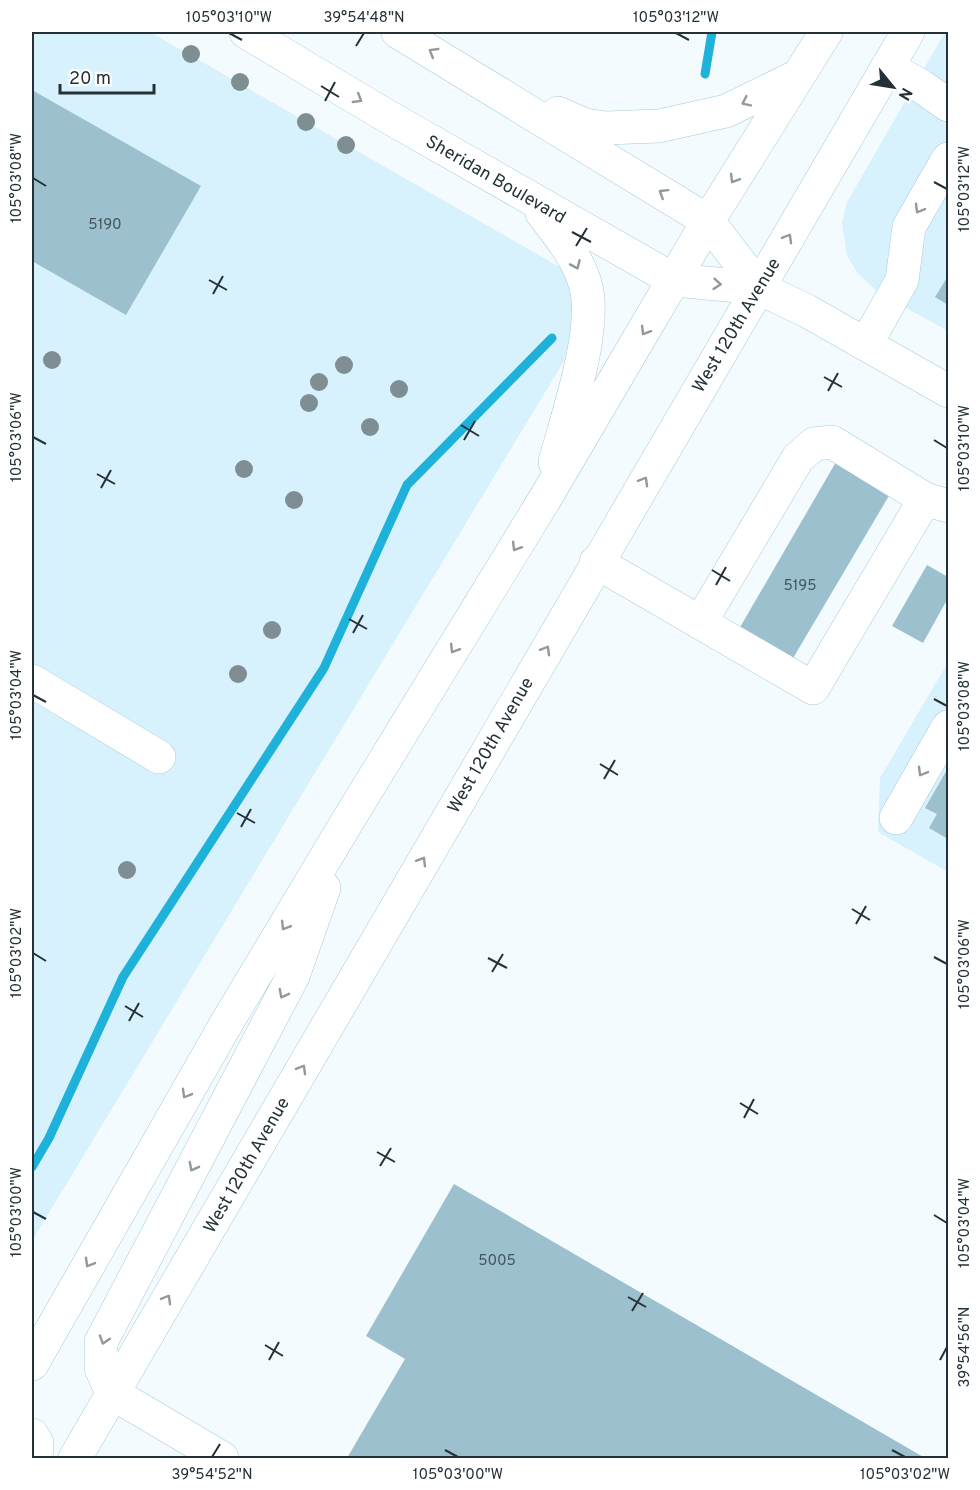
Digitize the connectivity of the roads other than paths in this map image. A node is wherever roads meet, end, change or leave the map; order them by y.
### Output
1 (246, 32) edge
2 (398, 32) edge
3 (826, 32) edge
4 (908, 32) edge
5 (887, 67) junction
6 (469, 74) junction
7 (798, 76) junction
8 (948, 105) edge
9 (948, 159) edge
10 (531, 200) junction
11 (708, 221) junction
12 (674, 280) junction
13 (759, 288) junction
14 (866, 344) junction
15 (948, 391) edge
16 (546, 497) junction
17 (936, 503) edge
18 (596, 562) junction
19 (700, 623) junction
20 (32, 681) edge
21 (948, 727) edge
22 (159, 757) dead end
23 (896, 818) dead end
24 (347, 822) junction
25 (32, 1364) edge
26 (112, 1393) junction
27 (32, 1435) edge
28 (36, 1458) edge
29 (75, 1458) edge
30 (222, 1458) edge

1 -> 10 main road, Sheridan Boulevard
6 -> 2 main road, Sheridan Boulevard
3 - 7 main road
4 - 5 main road, West 120th Avenue
5 - 8 main road
13 -> 5 main road, West 120th Avenue
7 -> 6 main road
11 -> 6 main road, Sheridan Boulevard
7 -> 11 main road
9 -> 14 main road
10 - 12 main road, Sheridan Boulevard
10 -> 16 main road
11 - 12 main road
11 - 13 main road, Sheridan Boulevard
12 -> 13 main road, Sheridan Boulevard
12 -> 16 main road
13 - 14 main road, Sheridan Boulevard
18 -> 13 main road, West 120th Avenue
14 - 15 main road, Sheridan Boulevard
16 -> 24 main road
17 - 19 main road
17 - 19 main road
18 - 19 main road
26 -> 18 main road, West 120th Avenue
20 - 22 main road
21 -> 23 main road
24 -> 25 main road
24 -> 26 main road
26 - 29 main road, West 120th Avenue
26 - 30 main road
27 - 28 main road

